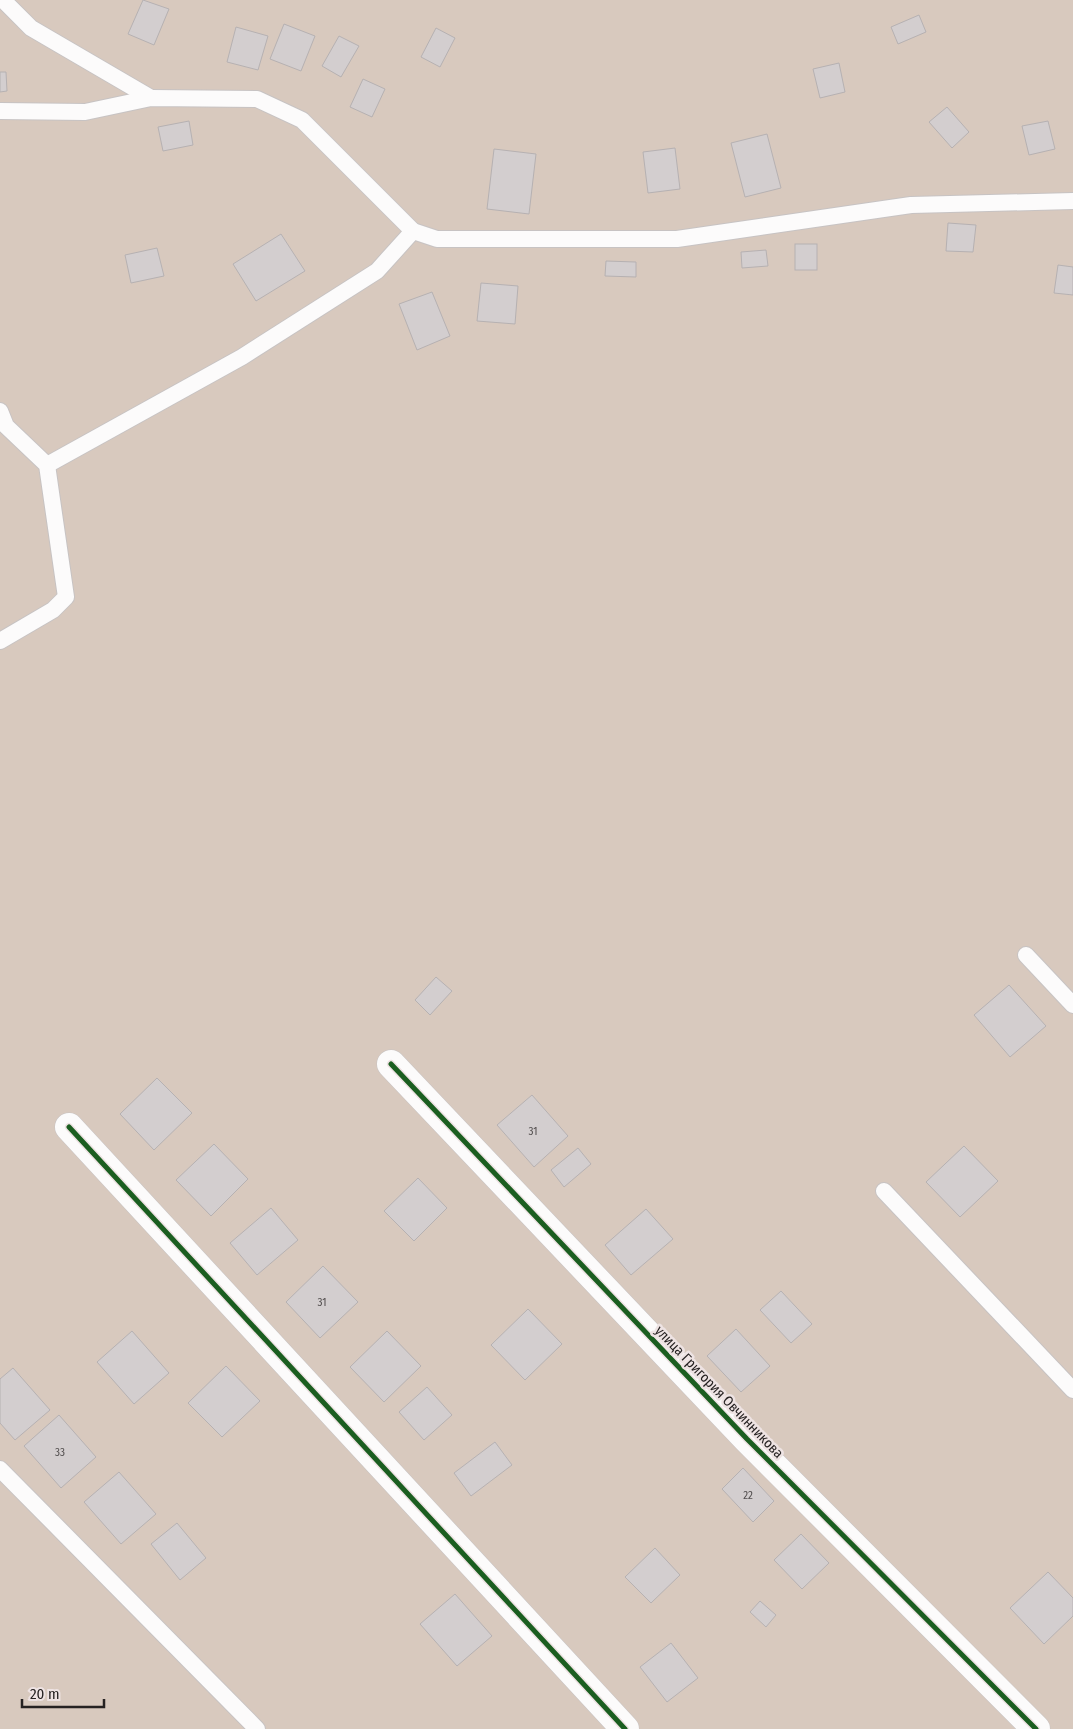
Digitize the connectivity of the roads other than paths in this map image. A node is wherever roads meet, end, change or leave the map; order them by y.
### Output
1 (3, 0) edge
2 (151, 98) junction
3 (0, 110) edge
4 (1073, 201) edge
5 (413, 231) junction
6 (0, 411) edge
7 (47, 465) junction
8 (0, 641) edge
9 (1026, 955) dead end
10 (1073, 1005) edge
11 (391, 1064) dead end
12 (69, 1127) dead end
13 (884, 1191) dead end
14 (1073, 1390) edge
15 (0, 1469) edge
16 (258, 1729) edge
17 (625, 1729) edge
18 (1036, 1729) edge

1 - 2 lane
2 - 3 lane
2 - 5 lane
4 - 5 lane
5 - 7 lane
6 - 7 lane
7 - 8 lane
9 - 10 lane
11 - 18 street, улица Григория Овчинникова
12 - 17 street
13 - 14 lane
15 - 16 lane

